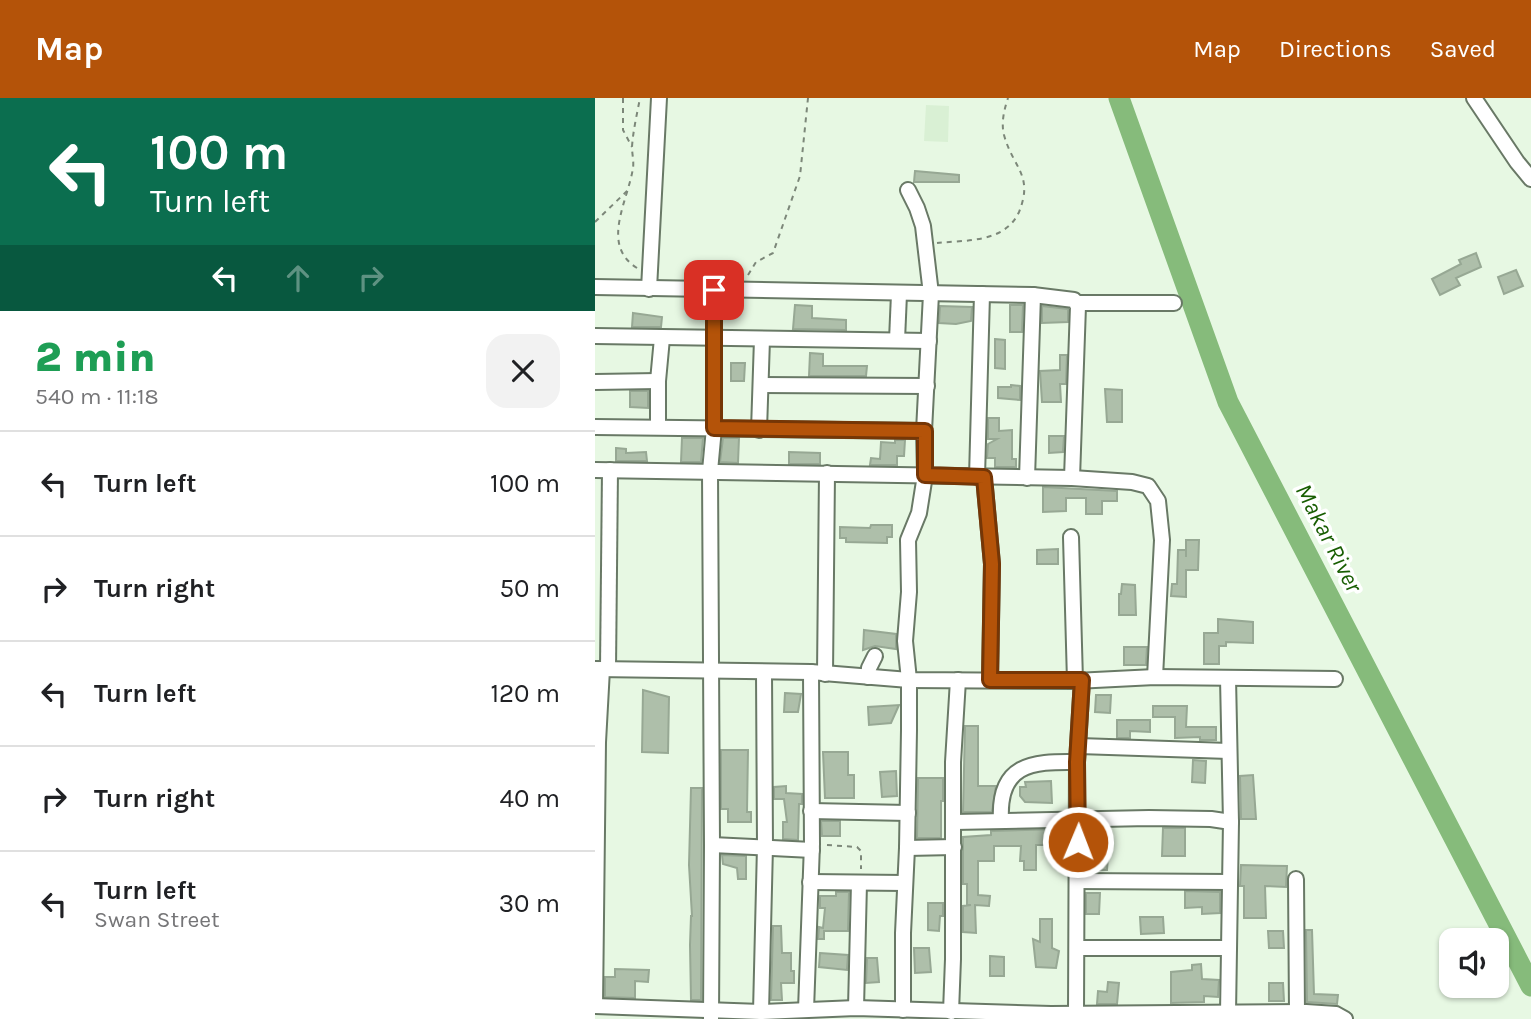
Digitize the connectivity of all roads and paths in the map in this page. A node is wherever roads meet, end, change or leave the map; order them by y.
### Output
1 (623, 98) edge
2 (640, 98) edge
3 (659, 98) edge
4 (808, 98) edge
5 (1008, 98) edge
6 (1474, 98) edge
7 (632, 148) junction
8 (1531, 179) edge
9 (629, 189) junction
10 (908, 190) dead end
11 (595, 222) edge
12 (926, 244) junction
13 (649, 270) junction
14 (595, 287) edge
15 (649, 289) junction
16 (714, 290) junction
17 (738, 290) junction
18 (899, 294) junction
19 (931, 294) junction
20 (982, 294) junction
21 (1034, 295) junction
22 (1077, 303) junction
23 (1174, 303) dead end
24 (595, 336) edge
25 (662, 338) junction
26 (715, 338) junction
27 (762, 340) junction
28 (897, 340) junction
29 (929, 341) junction
30 (595, 382) edge
31 (658, 382) junction
32 (762, 385) junction
33 (927, 386) junction
34 (595, 427) edge
35 (658, 427) junction
36 (714, 428) junction
37 (759, 430) junction
38 (925, 431) junction
39 (602, 470) edge
40 (710, 471) junction
41 (827, 473) junction
42 (925, 475) junction
43 (980, 477) junction
44 (1027, 478) junction
45 (1072, 478) junction
46 (1071, 537) dead end
47 (875, 656) dead end
48 (602, 669) edge
49 (712, 670) junction
50 (764, 672) junction
51 (818, 673) junction
52 (869, 677) junction
53 (1155, 677) junction
54 (1227, 678) junction
55 (1335, 679) dead end
56 (909, 680) junction
57 (958, 680) junction
58 (990, 680) junction
59 (1079, 680) junction
60 (596, 742) edge
61 (1079, 746) junction
62 (1229, 751) junction
63 (1077, 762) junction
64 (811, 811) junction
65 (908, 813) junction
66 (1079, 819) junction
67 (1002, 820) junction
68 (954, 822) junction
69 (1231, 822) junction
70 (712, 845) junction
71 (765, 846) junction
72 (812, 847) junction
73 (954, 847) junction
74 (907, 848) junction
75 (1296, 879) dead end
76 (1077, 881) junction
77 (1229, 882) junction
78 (810, 883) junction
79 (859, 883) junction
80 (905, 883) junction
81 (1077, 948) junction
82 (1229, 948) junction
83 (595, 953) edge
84 (595, 1006) edge
85 (856, 1009) junction
86 (806, 1010) junction
87 (903, 1010) junction
88 (658, 1013) edge
89 (1229, 1013) junction
90 (767, 1014) edge
91 (826, 1014) edge
92 (880, 1014) edge
93 (945, 1014) edge
94 (1076, 1014) junction
95 (711, 1015) edge
96 (1303, 1015) edge
97 (991, 1016) edge
98 (1162, 1016) edge
99 (1208, 1016) edge
100 (1260, 1016) edge
101 (1051, 1017) edge
102 (1116, 1017) edge
103 (1345, 1019) edge

1 - 7 path
2 - 7 path
3 - 13 street
4 - 17 path
5 - 12 path
6 - 8 street
7 - 9 path
9 - 11 path
9 - 13 path
10 - 12 street
12 - 19 street
13 - 15 street
14 - 15 street
15 - 16 street
16 - 17 street
16 - 26 street
17 - 18 street
18 - 19 street
18 - 28 street
19 - 20 street
19 - 29 street
20 - 21 street
20 - 43 street
21 - 22 street
21 - 44 street
22 - 23 street
22 - 45 street
24 - 25 street
25 - 26 street
25 - 31 street
26 - 27 street
26 - 36 street
27 - 28 street
27 - 32 street
28 - 29 street
29 - 33 street
30 - 31 street
31 - 35 street
32 - 33 street
32 - 37 street
33 - 38 street
34 - 35 street
35 - 36 street
36 - 37 street
36 - 40 street
37 - 38 street
38 - 42 street
39 - 40 street
39 - 48 street
40 - 41 street
40 - 49 street
41 - 42 street
41 - 51 street
42 - 43 street
42 - 56 street
43 - 44 street
43 - 58 street
44 - 45 street
45 - 53 street
46 - 59 street
47 - 52 street
48 - 49 street
48 - 60 street
49 - 50 street
49 - 70 street
50 - 51 street
50 - 71 street
51 - 52 street
51 - 64 street
52 - 56 street
53 - 54 street
53 - 59 street
54 - 55 street
54 - 62 street
56 - 57 street
56 - 65 street
57 - 58 street
57 - 68 street
58 - 59 street
59 - 61 street
60 - 83 street
61 - 62 street
61 - 63 street
62 - 69 street
63 - 66 street
63 - 67 street
64 - 65 street
64 - 72 street
65 - 74 street
66 - 67 street
66 - 69 street
66 - 76 street
67 - 68 street
68 - 73 street
69 - 77 street
70 - 71 street
70 - 95 street
71 - 72 street
71 - 90 street
72 - 78 street
72 - 79 path
73 - 74 street
73 - 93 street
74 - 80 street
75 - 96 street
76 - 77 street
76 - 81 street
77 - 82 street
78 - 79 street
78 - 86 street
79 - 80 street
79 - 85 street
80 - 87 street
81 - 82 street
81 - 94 street
82 - 89 street
83 - 84 street
84 - 88 street
85 - 91 street
85 - 92 street
86 - 90 street
86 - 91 street
87 - 92 street
87 - 93 street
88 - 95 street
89 - 99 street
89 - 100 street
90 - 95 street
93 - 97 street
94 - 101 street
94 - 102 street
96 - 100 street
96 - 103 street
97 - 101 street
98 - 99 street
98 - 102 street

